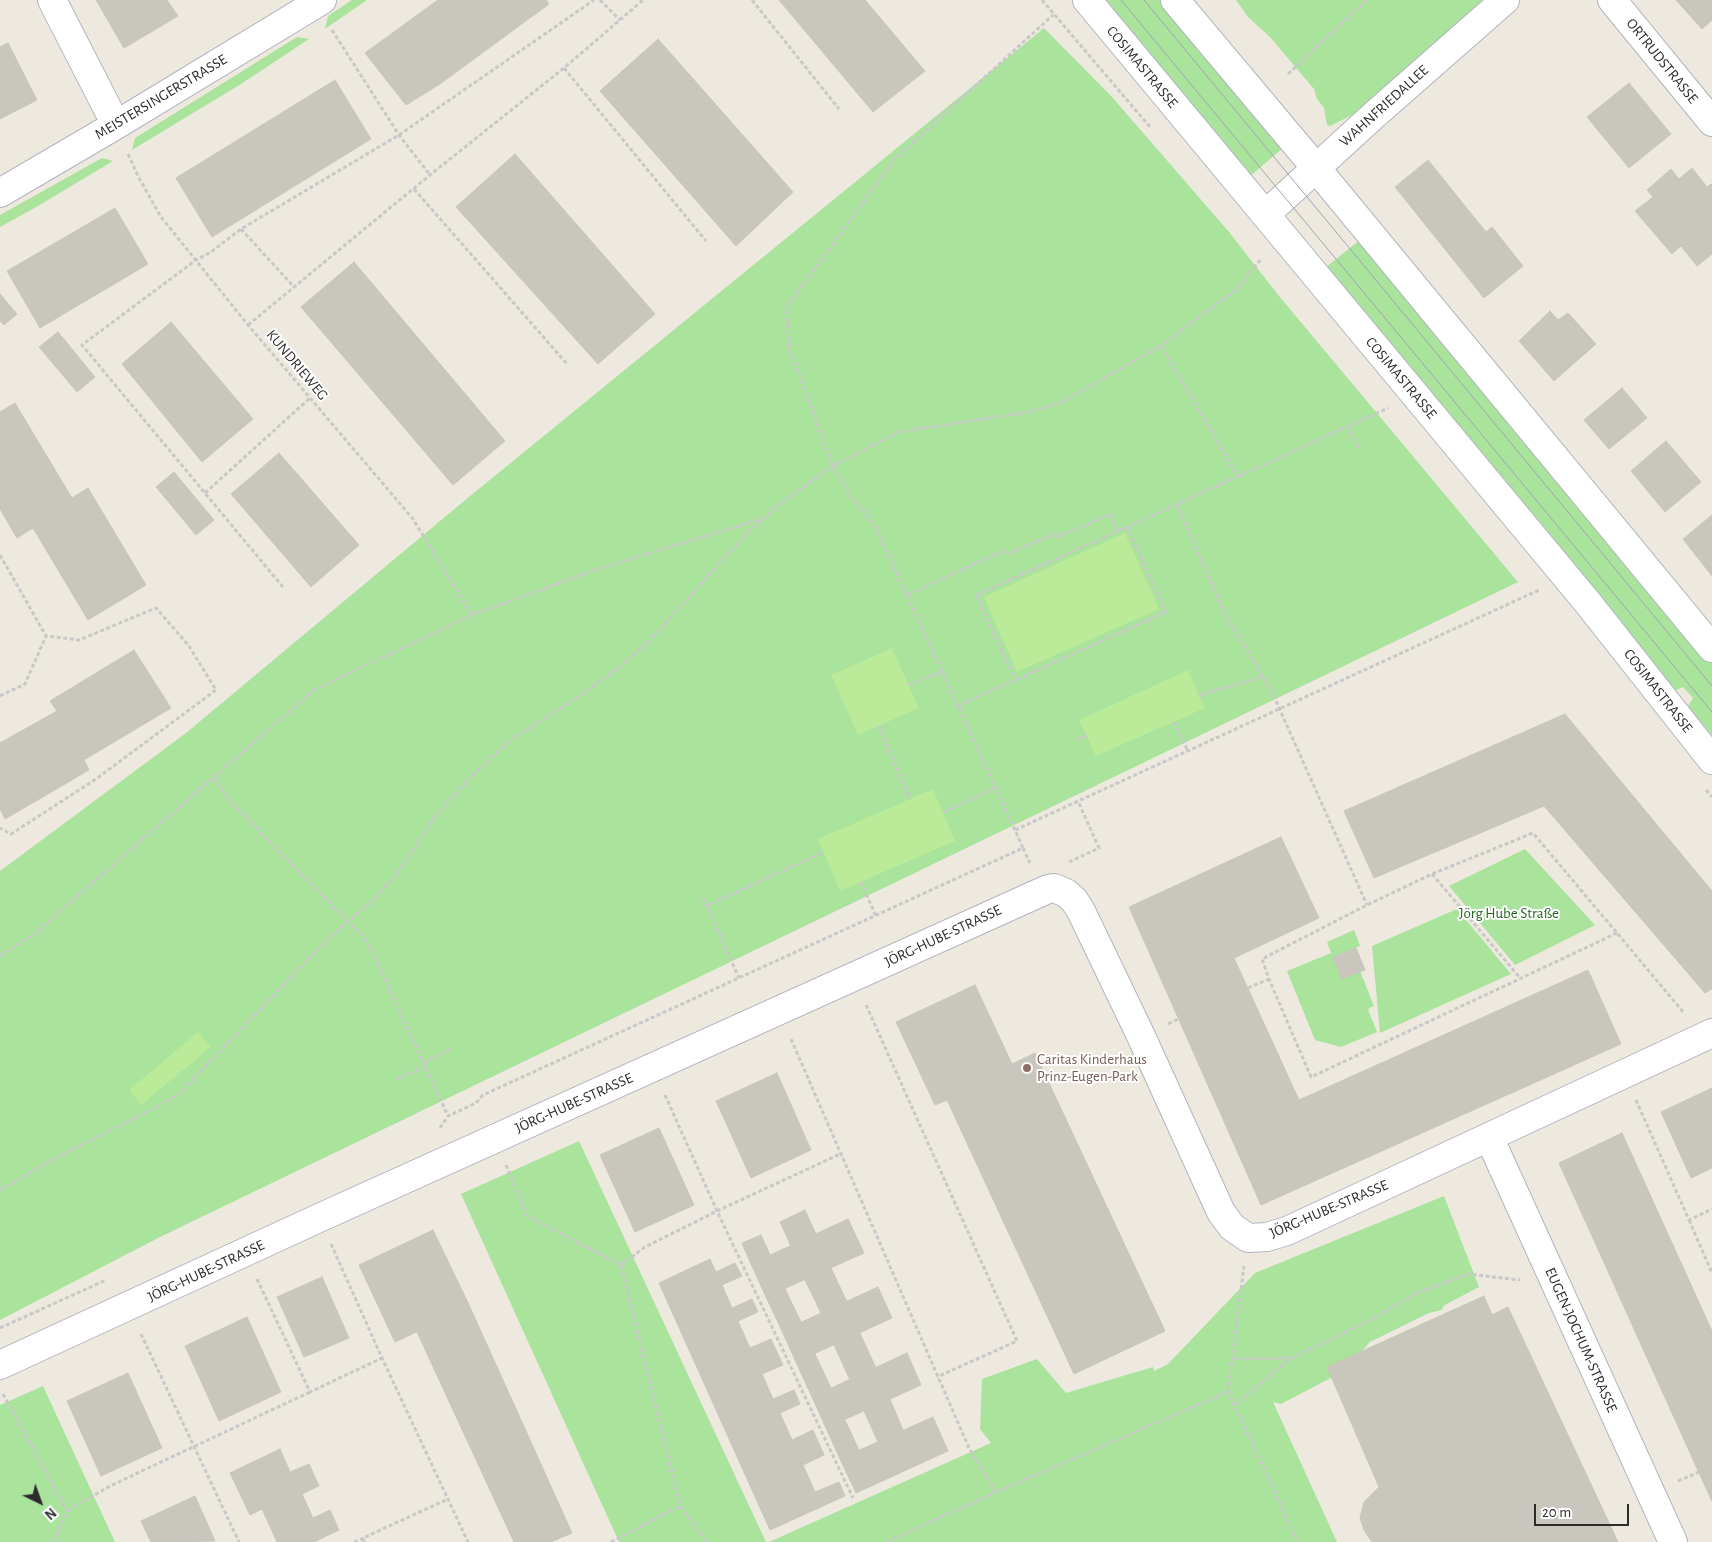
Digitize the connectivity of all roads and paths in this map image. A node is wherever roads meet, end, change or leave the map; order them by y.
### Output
1 (52, 0) edge
2 (594, 0) edge
3 (600, 0) edge
4 (643, 0) edge
5 (752, 0) edge
6 (1087, 0) edge
7 (1175, 0) edge
8 (1367, 0) edge
9 (1504, 0) edge
10 (1612, 0) edge
11 (319, 2) edge
12 (1054, 15) dead end
13 (620, 20) junction
14 (564, 68) junction
15 (1288, 74) dead end
16 (839, 108) dead end
17 (1712, 122) edge
18 (116, 125) junction
19 (399, 134) junction
20 (1316, 168) junction
21 (430, 175) junction
22 (414, 189) junction
23 (0, 193) edge
24 (1266, 214) junction
25 (241, 230) junction
26 (706, 241) dead end
27 (1262, 258) dead end
28 (196, 260) junction
29 (294, 287) junction
30 (248, 325) junction
31 (1161, 346) junction
32 (567, 364) dead end
33 (310, 398) junction
34 (1389, 407) dead end
35 (1348, 426) junction
36 (1359, 450) dead end
37 (833, 466) junction
38 (1238, 476) junction
39 (205, 493) junction
40 (1177, 504) junction
41 (764, 519) junction
42 (1127, 527) junction
43 (1118, 531) junction
44 (0, 555) edge
45 (283, 587) dead end
46 (1540, 590) dead end
47 (907, 595) junction
48 (472, 614) junction
49 (46, 636) junction
50 (1712, 648) edge
51 (942, 671) junction
52 (1263, 677) junction
53 (1016, 680) junction
54 (909, 685) dead end
55 (0, 696) edge
56 (1199, 696) dead end
57 (958, 706) junction
58 (1280, 710) junction
59 (1174, 722) dead end
60 (879, 726) dead end
61 (1087, 736) dead end
62 (1078, 739) dead end
63 (1188, 751) junction
64 (1712, 760) edge
65 (213, 778) junction
66 (995, 788) junction
67 (910, 799) dead end
68 (1078, 801) junction
69 (943, 812) dead end
70 (0, 828) edge
71 (1015, 830) junction
72 (824, 852) dead end
73 (1063, 864) dead end
74 (1432, 874) junction
75 (861, 882) dead end
76 (703, 898) dead end
77 (1367, 905) junction
78 (706, 906) junction
79 (876, 916) junction
80 (349, 921) junction
81 (1617, 933) junction
82 (0, 956) edge
83 (853, 977) junction
84 (739, 978) junction
85 (1269, 979) junction
86 (1521, 979) junction
87 (1248, 988) dead end
88 (778, 1011) junction
89 (1708, 1035) edge
90 (451, 1049) dead end
91 (424, 1065) junction
92 (653, 1067) junction
93 (1624, 1074) junction
94 (398, 1079) dead end
95 (448, 1116) junction
96 (432, 1131) dead end
97 (1489, 1137) junction
98 (494, 1139) junction
99 (840, 1154) junction
100 (0, 1190) edge
101 (1712, 1209) edge
102 (717, 1211) junction
103 (319, 1218) junction
104 (1689, 1220) junction
105 (1248, 1238) junction
106 (245, 1253) junction
107 (621, 1266) junction
108 (1712, 1273) edge
109 (108, 1279) dead end
110 (1555, 1283) junction
111 (128, 1306) junction
112 (0, 1328) edge
113 (382, 1358) junction
114 (1292, 1358) junction
115 (1232, 1359) junction
116 (0, 1365) edge
117 (937, 1377) junction
118 (0, 1388) edge
119 (310, 1392) junction
120 (1228, 1392) junction
121 (1234, 1405) junction
122 (193, 1447) junction
123 (996, 1492) junction
124 (853, 1498) dead end
125 (448, 1499) junction
126 (680, 1506) junction
127 (67, 1511) junction
128 (363, 1540) edge
129 (54, 1542) edge
130 (238, 1542) edge
131 (354, 1542) edge
132 (468, 1542) edge
133 (611, 1542) edge
134 (707, 1542) edge
135 (888, 1542) edge
136 (1297, 1542) edge
137 (1673, 1542) edge

1 - 18 street
2 - 19 path
3 - 13 path
4 - 13 path
5 - 16 path
6 - 24 street, COSIMASTRASSE
7 - 20 street
8 - 15 path
9 - 20 street, WAHNFRIEDALLEE
10 - 17 street, ORTRUDSTRASSE
11 - 18 street, MEISTERSINGERSTRASSE
11 - 19 path
12 - 37 path
13 - 14 path
14 - 21 path
14 - 26 path
18 - 23 street, MEISTERSINGERSTRASSE
18 - 28 path, KUNDRIEWEG
19 - 21 path
19 - 25 path
20 - 24 street, WAHNFRIEDALLEE
20 - 50 street
21 - 22 path
22 - 29 path
22 - 32 path
24 - 64 street, COSIMASTRASSE
25 - 28 path
25 - 29 path
27 - 31 path
28 - 30 path, KUNDRIEWEG
28 - 39 path
29 - 30 path
30 - 33 path, KUNDRIEWEG
31 - 37 path
31 - 38 path
33 - 39 path
33 - 48 path, KUNDRIEWEG
34 - 35 path
35 - 36 path
35 - 38 path
37 - 41 path
37 - 47 path
38 - 40 path
39 - 45 path
40 - 42 path
40 - 52 path
41 - 48 path
41 - 80 path
42 - 43 path
42 - 53 path
43 - 47 path
43 - 53 path
44 - 49 path
46 - 58 path
47 - 51 path
48 - 65 path
49 - 55 path
49 - 70 path
51 - 54 path
51 - 57 path
52 - 56 path
52 - 58 path
53 - 57 path
57 - 66 path
58 - 63 path
58 - 77 path
59 - 63 path
60 - 67 path
61 - 62 path
63 - 68 path
65 - 80 path
65 - 82 path
66 - 69 path
66 - 71 path
68 - 71 path
68 - 73 path
71 - 79 path
72 - 78 path
74 - 77 path
74 - 81 path
74 - 86 path
75 - 79 path
76 - 78 path
77 - 85 path
78 - 84 path
79 - 84 path
80 - 91 path
80 - 100 path
81 - 86 path
81 - 89 path
83 - 88 street, JÖRG-HUBE-STRASSE
83 - 105 street, JÖRG-HUBE-STRASSE
83 - 117 path
84 - 95 path
85 - 86 path
85 - 87 path
88 - 92 street, JÖRG-HUBE-STRASSE
88 - 99 path
89 - 93 street, JÖRG-HUBE-STRASSE
90 - 91 path
91 - 94 path
91 - 95 path
92 - 98 street, JÖRG-HUBE-STRASSE
92 - 102 path
93 - 97 street, JÖRG-HUBE-STRASSE
93 - 104 path
95 - 96 path
97 - 105 street, JÖRG-HUBE-STRASSE
97 - 110 street, EUGEN-JOCHUM-STRASSE
98 - 103 street, JÖRG-HUBE-STRASSE
98 - 107 path
99 - 102 path
99 - 117 path
101 - 104 path
102 - 107 path
102 - 124 path
103 - 106 street, JÖRG-HUBE-STRASSE
103 - 113 path
104 - 108 path
105 - 115 path
106 - 111 street, JÖRG-HUBE-STRASSE
106 - 119 path
107 - 126 path
109 - 112 path
110 - 114 path
110 - 137 street, EUGEN-JOCHUM-STRASSE
111 - 116 street, JÖRG-HUBE-STRASSE
111 - 122 path
113 - 119 path
113 - 125 path
114 - 115 path
114 - 121 path
115 - 120 path
117 - 123 path
118 - 127 path
119 - 122 path
120 - 121 path
120 - 123 path
121 - 136 path
122 - 127 path
122 - 130 path
123 - 135 path
125 - 128 path
125 - 132 path
126 - 133 path
126 - 134 path
127 - 129 path
128 - 131 path

